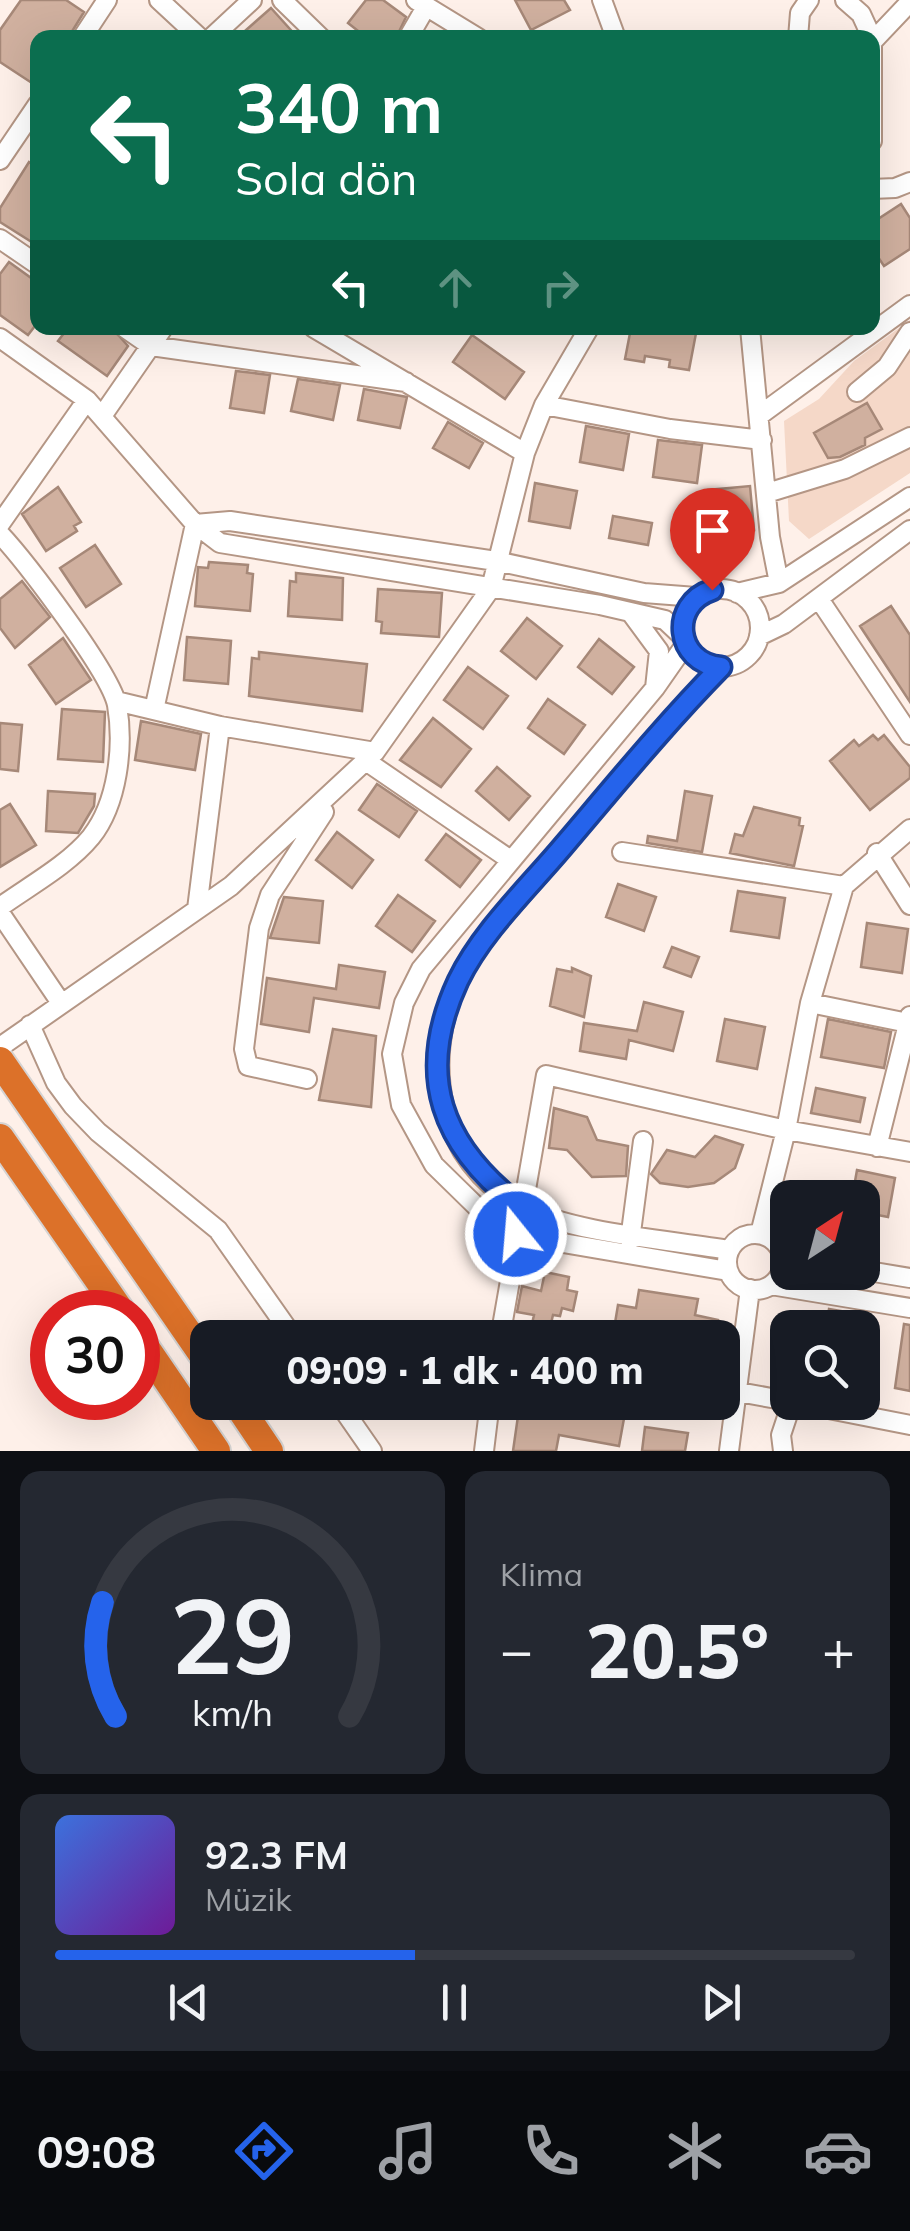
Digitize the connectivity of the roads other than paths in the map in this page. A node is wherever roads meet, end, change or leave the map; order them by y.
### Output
1 (107, 0) edge
2 (158, 0) edge
3 (252, 0) edge
4 (282, 0) edge
5 (602, 0) edge
6 (809, 0) edge
7 (845, 0) edge
8 (910, 2) edge
9 (421, 4) edge
10 (87, 30) edge
11 (191, 30) edge
12 (220, 30) edge
13 (313, 30) edge
14 (411, 30) edge
15 (465, 30) edge
16 (613, 30) edge
17 (799, 30) edge
18 (868, 30) edge
19 (880, 31) edge
20 (30, 116) edge
21 (0, 160) edge
22 (910, 182) edge
23 (880, 189) edge
24 (0, 239) edge
25 (30, 260) edge
26 (910, 306) edge
27 (880, 328) edge
28 (910, 332) edge
29 (135, 335) edge
30 (158, 335) edge
31 (326, 335) edge
32 (585, 335) edge
33 (751, 335) edge
34 (870, 335) edge
35 (0, 338) edge
36 (151, 346) junction
37 (406, 382) junction
38 (857, 392) dead end
39 (87, 400) junction
40 (544, 404) junction
41 (760, 415) junction
42 (102, 416) junction
43 (910, 437) edge
44 (762, 440) junction
45 (526, 452) junction
46 (767, 493) junction
47 (910, 497) edge
48 (0, 524) edge
49 (195, 524) junction
50 (910, 530) edge
51 (0, 534) edge
52 (496, 561) junction
53 (779, 583) junction
54 (491, 588) junction
55 (737, 593) junction
56 (696, 597) junction
57 (819, 599) junction
58 (631, 612) junction
59 (759, 636) junction
60 (684, 640) junction
61 (721, 667) junction
62 (655, 688) junction
63 (116, 702) junction
64 (154, 710) junction
65 (220, 726) junction
66 (910, 735) edge
67 (370, 756) junction
68 (338, 790) junction
69 (910, 829) edge
70 (622, 852) dead end
71 (877, 853) junction
72 (508, 859) junction
73 (844, 886) junction
74 (910, 905) edge
75 (0, 910) edge
76 (197, 910) junction
77 (62, 1003) junction
78 (810, 1004) junction
79 (909, 1019) edge
80 (23, 1030) junction
81 (0, 1047) edge
82 (0, 1061) edge
83 (307, 1080) dead end
84 (786, 1130) junction
85 (0, 1138) edge
86 (643, 1141) dead end
87 (877, 1146) junction
88 (910, 1152) edge
89 (520, 1206) junction
90 (631, 1232) junction
91 (516, 1234) junction
92 (760, 1234) junction
93 (770, 1239) edge
94 (729, 1250) junction
95 (629, 1255) junction
96 (728, 1271) junction
97 (880, 1273) edge
98 (910, 1278) edge
99 (770, 1285) edge
100 (105, 1290) edge
101 (750, 1290) junction
102 (801, 1290) edge
103 (910, 1308) edge
104 (281, 1320) edge
105 (503, 1320) edge
106 (190, 1336) edge
107 (740, 1343) edge
108 (160, 1369) edge
109 (740, 1393) edge
110 (770, 1398) edge
111 (880, 1419) edge
112 (248, 1420) edge
113 (350, 1420) edge
114 (488, 1420) edge
115 (730, 1420) edge
116 (785, 1420) edge
117 (910, 1425) edge
118 (216, 1451) edge
119 (269, 1451) edge
120 (372, 1451) edge
121 (484, 1451) edge
122 (729, 1451) edge
123 (783, 1451) edge

1 - 10 street
2 - 11 street
3 - 12 street
4 - 13 street
5 - 16 street
6 - 17 street
7 - 18 street
8 - 19 street
9 - 14 street
9 - 15 street
20 - 21 street
22 - 23 street
24 - 25 street
26 - 27 street
28 - 38 street
29 - 36 street
30 - 36 street
31 - 37 street
32 - 40 street
33 - 41 street
34 - 41 street
35 - 39 street
36 - 37 street
36 - 42 street
37 - 45 street
39 - 42 street
39 - 48 street
40 - 44 street
40 - 45 street
41 - 44 street
42 - 49 street
43 - 46 street
44 - 46 street
45 - 52 street
46 - 53 street
47 - 53 street
49 - 52 street
49 - 54 street
49 - 64 street
50 - 57 street
51 - 63 street
52 - 54 street
52 - 56 street
53 - 55 street
54 - 58 street
54 - 67 street
55 - 56 street
55 - 59 street
56 - 60 street
57 - 59 street
57 - 66 street
58 - 60 street
58 - 62 street
59 - 61 street
60 - 61 street
60 - 62 street
61 - 89 street
62 - 72 street
63 - 64 street
63 - 75 street
64 - 65 street
65 - 67 street
65 - 76 street
67 - 68 street
67 - 72 street
68 - 76 street
68 - 83 street
69 - 71 street
70 - 73 street
71 - 73 street
71 - 74 street
72 - 91 street
73 - 78 street
75 - 77 street
76 - 77 street
77 - 80 street
78 - 79 street
78 - 84 street
79 - 87 street
80 - 81 street
80 - 104 street
82 - 106 highway
84 - 87 street
84 - 89 street
84 - 92 street
85 - 100 highway
86 - 90 street
87 - 88 street
89 - 90 street
89 - 91 street
90 - 94 street
90 - 95 street
91 - 95 street
91 - 105 street
92 - 93 street
92 - 94 street
94 - 96 street
95 - 96 street
96 - 101 street
97 - 98 street
99 - 101 street
101 - 107 street
102 - 103 street
108 - 118 highway
109 - 110 street
111 - 117 street
112 - 119 highway
113 - 120 street
114 - 121 street
115 - 122 street
116 - 123 street

